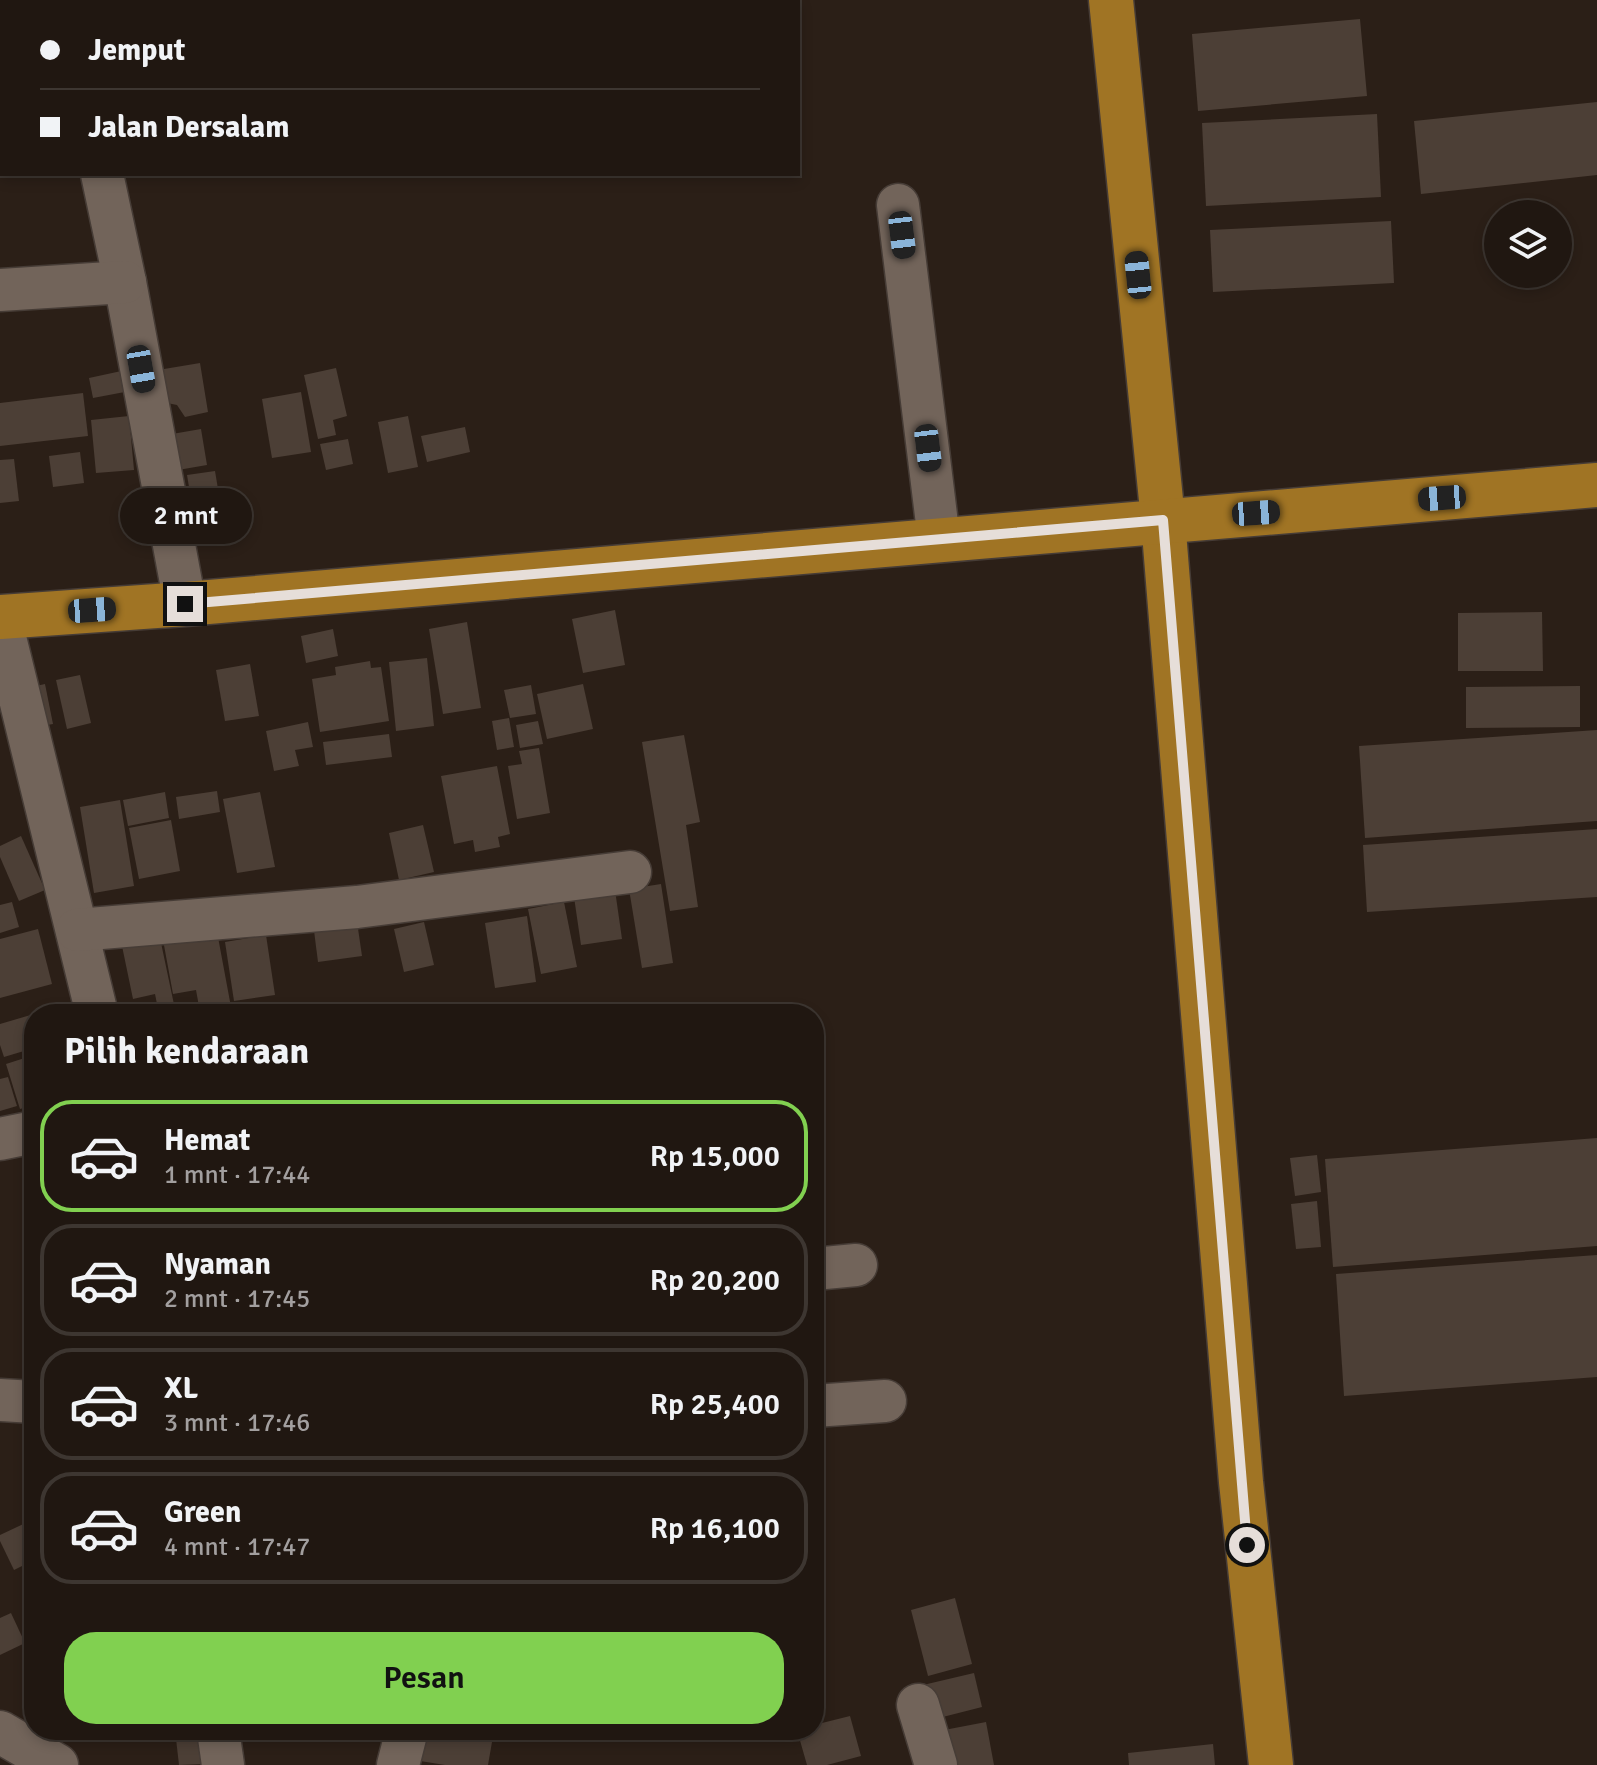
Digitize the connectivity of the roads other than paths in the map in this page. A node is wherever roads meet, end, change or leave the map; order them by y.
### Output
1 (1111, 0) edge
2 (102, 176) edge
3 (898, 205) dead end
4 (125, 282) junction
5 (0, 290) edge
6 (1597, 485) edge
7 (1163, 520) junction
8 (939, 540) junction
9 (185, 604) junction
10 (0, 617) edge
11 (630, 872) dead end
12 (77, 930) junction
13 (95, 1004) edge
14 (24, 1134) edge
15 (0, 1139) edge
16 (856, 1265) dead end
17 (824, 1268) edge
18 (0, 1400) edge
19 (24, 1401) edge
20 (885, 1401) dead end
21 (824, 1405) edge
22 (918, 1705) dead end
23 (0, 1732) edge
24 (219, 1740) edge
25 (404, 1740) edge
26 (57, 1765) edge
27 (223, 1765) edge
28 (398, 1765) edge
29 (936, 1765) edge
30 (1271, 1765) edge

1 - 7 main road
2 - 4 street
3 - 8 street
4 - 5 street
4 - 9 street
6 - 7 main road
7 - 8 main road
7 - 30 main road
8 - 9 main road
9 - 10 main road
10 - 12 street
11 - 12 street
12 - 13 street
14 - 15 street
16 - 17 street
18 - 19 street
20 - 21 street
22 - 29 street
23 - 26 street
24 - 27 street
25 - 28 street

